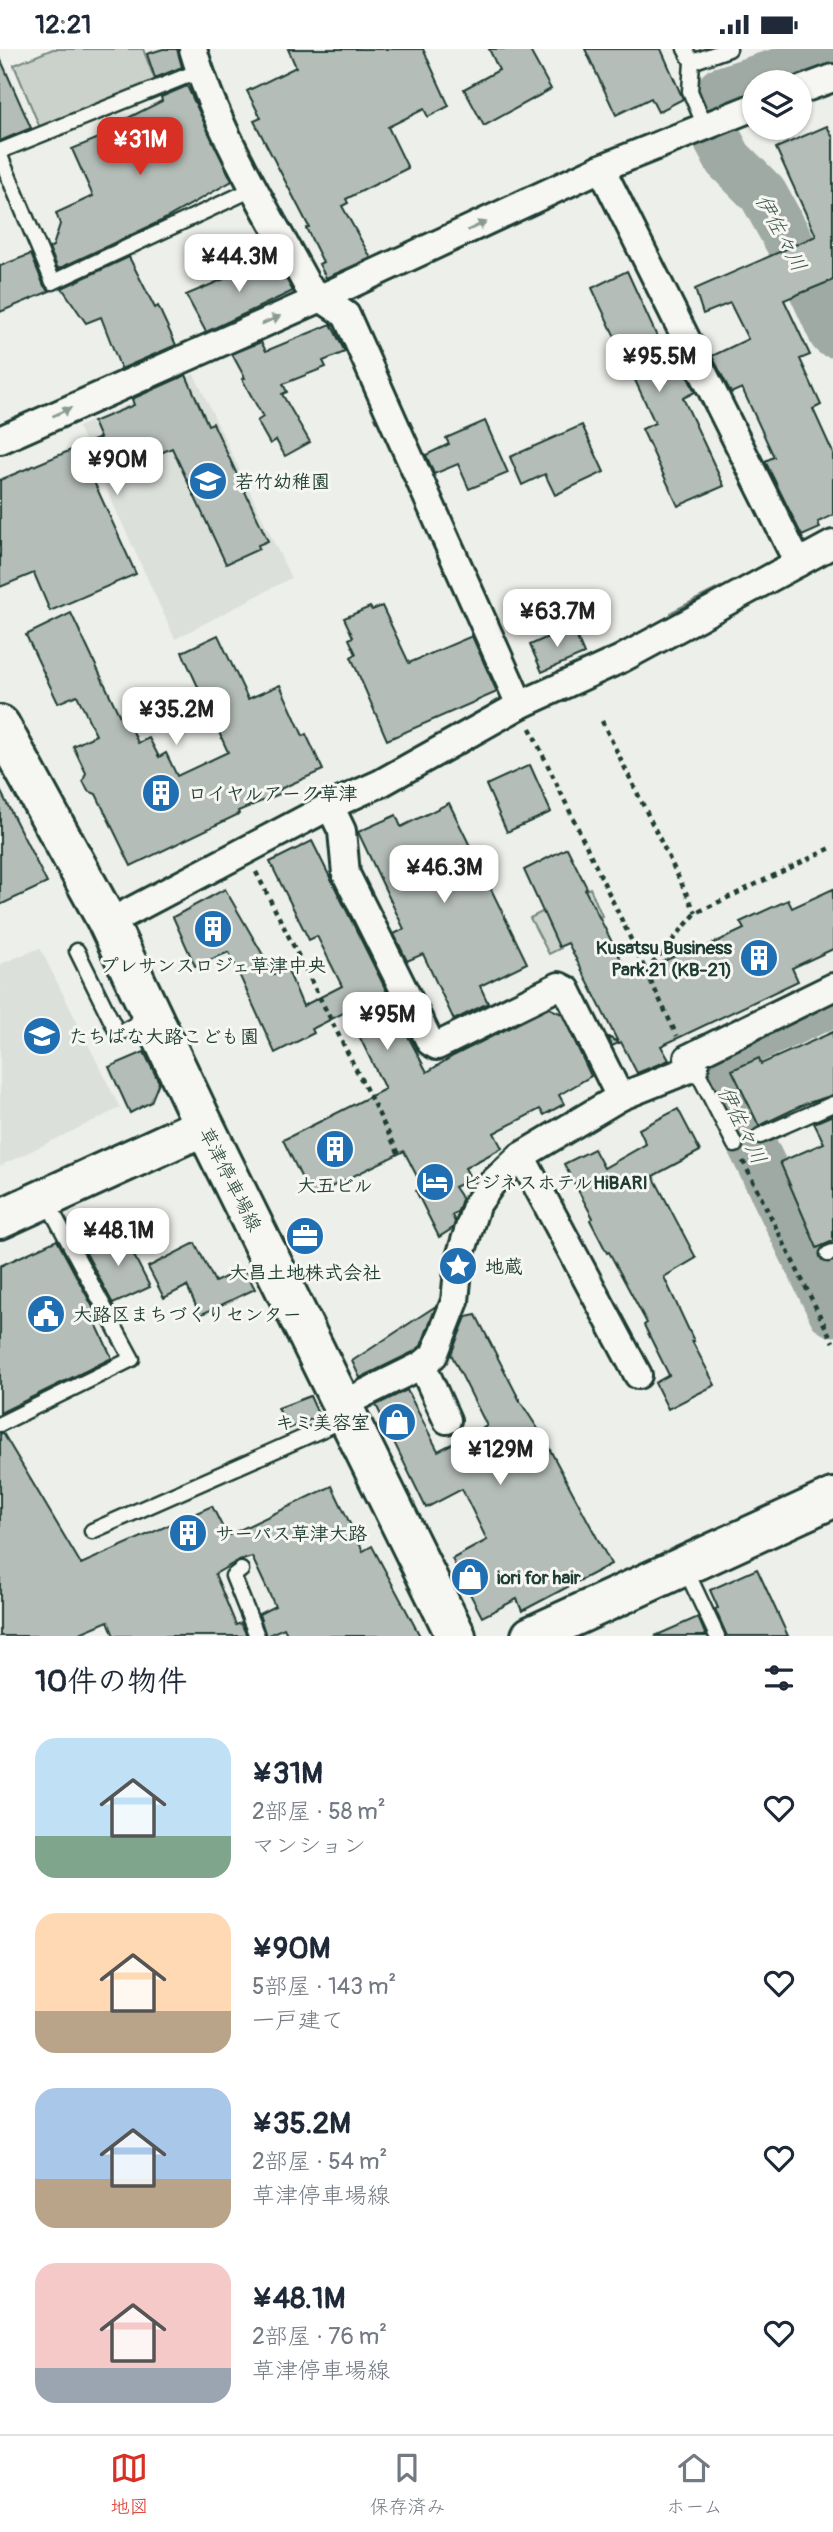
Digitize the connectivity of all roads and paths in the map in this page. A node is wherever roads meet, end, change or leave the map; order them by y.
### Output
1 (729, 49) edge
2 (689, 56) edge
3 (196, 60) edge
4 (833, 78) edge
5 (812, 86) edge
6 (742, 112) edge
7 (705, 126) junction
8 (0, 153) edge
9 (601, 168) junction
10 (255, 188) junction
11 (321, 298) junction
12 (0, 440) edge
13 (833, 544) edge
14 (799, 563) junction
15 (520, 705) junction
16 (602, 721) dead end
17 (0, 725) edge
18 (330, 806) junction
19 (833, 847) edge
20 (245, 851) junction
21 (696, 913) junction
22 (108, 923) junction
23 (77, 951) dead end
24 (646, 971) junction
25 (833, 987) edge
26 (152, 1016) junction
27 (691, 1063) junction
28 (620, 1097) junction
29 (833, 1104) edge
30 (204, 1126) junction
31 (760, 1136) dead end
32 (735, 1145) joint
33 (400, 1156) dead end
34 (521, 1156) junction
35 (45, 1198) junction
36 (0, 1219) edge
37 (833, 1342) edge
38 (422, 1364) junction
39 (638, 1375) dead end
40 (346, 1411) junction
41 (447, 1420) dead end
42 (0, 1424) edge
43 (833, 1499) edge
44 (92, 1531) dead end
45 (684, 1566) junction
46 (241, 1570) dead end
47 (257, 1636) edge
48 (456, 1636) edge
49 (531, 1636) edge
50 (717, 1636) edge

1 - 2 lane
2 - 7 lane
3 - 8 lane
3 - 10 street
4 - 5 street
6 - 7 street
7 - 9 street
8 - 10 lane
11 -> 9 street
9 - 14 street
10 - 11 street
12 -> 11 street
11 - 15 street
13 - 14 street
14 - 15 street
15 - 18 street
15 - 24 path
16 - 21 path
17 - 22 main road, 草津停車場線
18 - 20 street
18 - 28 street
19 - 21 path
20 - 22 street
20 - 33 path
21 - 24 path
22 - 26 main road, 草津停車場線
23 - 26 lane
24 - 27 path
25 - 27 street
26 - 30 main road, 草津停車場線
27 - 28 street
27 - 32 lane
28 - 34 street
29 - 31 lane
30 - 35 main road
30 - 40 main road, 草津停車場線
32 - 37 path
34 - 38 street
34 - 39 street
35 - 36 main road
35 - 42 lane
38 - 40 street
38 - 41 street
40 - 44 lane
40 - 48 main road, 草津停車場線
43 - 45 main road
45 - 49 main road
45 - 50 lane
46 - 47 lane

